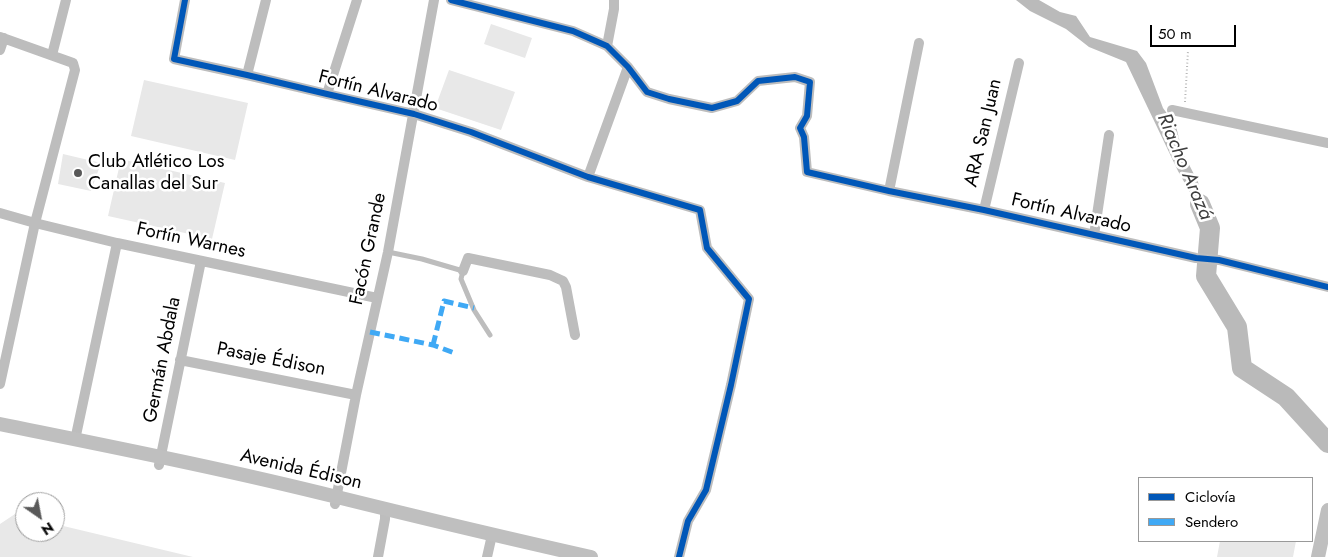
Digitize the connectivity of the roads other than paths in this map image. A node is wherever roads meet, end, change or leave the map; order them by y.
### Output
1 (66, 0) edge
2 (185, 0) edge
3 (266, 0) edge
4 (357, 0) edge
5 (434, 0) edge
6 (452, 0) edge
7 (614, 0) edge
8 (2, 37) edge
9 (919, 43) dead end
10 (607, 46) junction
11 (0, 50) edge
12 (52, 54) junction
13 (1018, 63) dead end
14 (628, 67) junction
15 (247, 74) junction
16 (327, 94) junction
17 (1172, 110) dead end
18 (414, 114) junction
19 (1109, 135) dead end
20 (1328, 142) edge
21 (588, 177) junction
22 (889, 191) junction
23 (984, 210) junction
24 (0, 213) edge
25 (35, 224) junction
26 (1094, 236) junction
27 (116, 243) junction
28 (388, 252) junction
29 (200, 261) junction
30 (463, 271) junction
31 (1328, 287) edge
32 (377, 298) junction
33 (490, 335) dead end
34 (575, 335) dead end
35 (180, 360) junction
36 (0, 384) edge
37 (356, 395) junction
38 (0, 424) edge
39 (0, 431) edge
40 (75, 440) junction
41 (160, 461) junction
42 (336, 500) junction
43 (1328, 510) edge
44 (385, 514) junction
45 (490, 545) edge
46 (378, 557) edge
47 (551, 557) edge
48 (591, 557) edge
49 (679, 557) edge
50 (1318, 557) edge

1 - 12 street
2 - 15 street, Fortín Alvarado
3 - 15 street
4 - 16 street
5 - 18 street, Facón Grande
6 - 10 street
7 - 10 street
8 - 11 street
8 - 12 street
9 - 22 street
10 - 14 street
12 - 25 street
13 - 23 street, ARA San Juan
14 - 21 street
14 - 22 street, Fortín Alvarado
15 - 16 street, Fortín Alvarado
16 - 18 street, Fortín Alvarado
17 - 20 street
18 - 21 street, Fortín Alvarado
18 - 28 street, Facón Grande
19 - 26 street
21 - 49 street, Fortín Alvarado
22 - 23 street, Fortín Alvarado
23 - 26 street, Fortín Alvarado
24 - 25 street, Fortín Warnes
25 - 27 street, Fortín Warnes
25 - 36 street
26 - 31 street, Fortín Alvarado
27 - 29 street, Fortín Warnes
27 - 40 street
28 - 30 lane
28 - 32 street, Facón Grande
29 - 32 street, Fortín Warnes
29 - 35 street, Germán Abdala
30 - 33 lane
30 - 34 street
32 - 37 street, Facón Grande
35 - 37 street, Pasaje Édison
35 - 41 street, Germán Abdala
37 - 42 street, Facón Grande
38 - 40 main road, Avenida Édison
39 - 41 main road, Avenida Édison
40 - 41 main road, Avenida Édison
41 - 42 main road, Avenida Édison
42 - 44 main road, Avenida Édison
43 - 50 main road
44 - 45 main road, Avenida Édison
44 - 46 street
45 - 47 main road, Avenida Édison
45 - 48 main road, Avenida Édison

